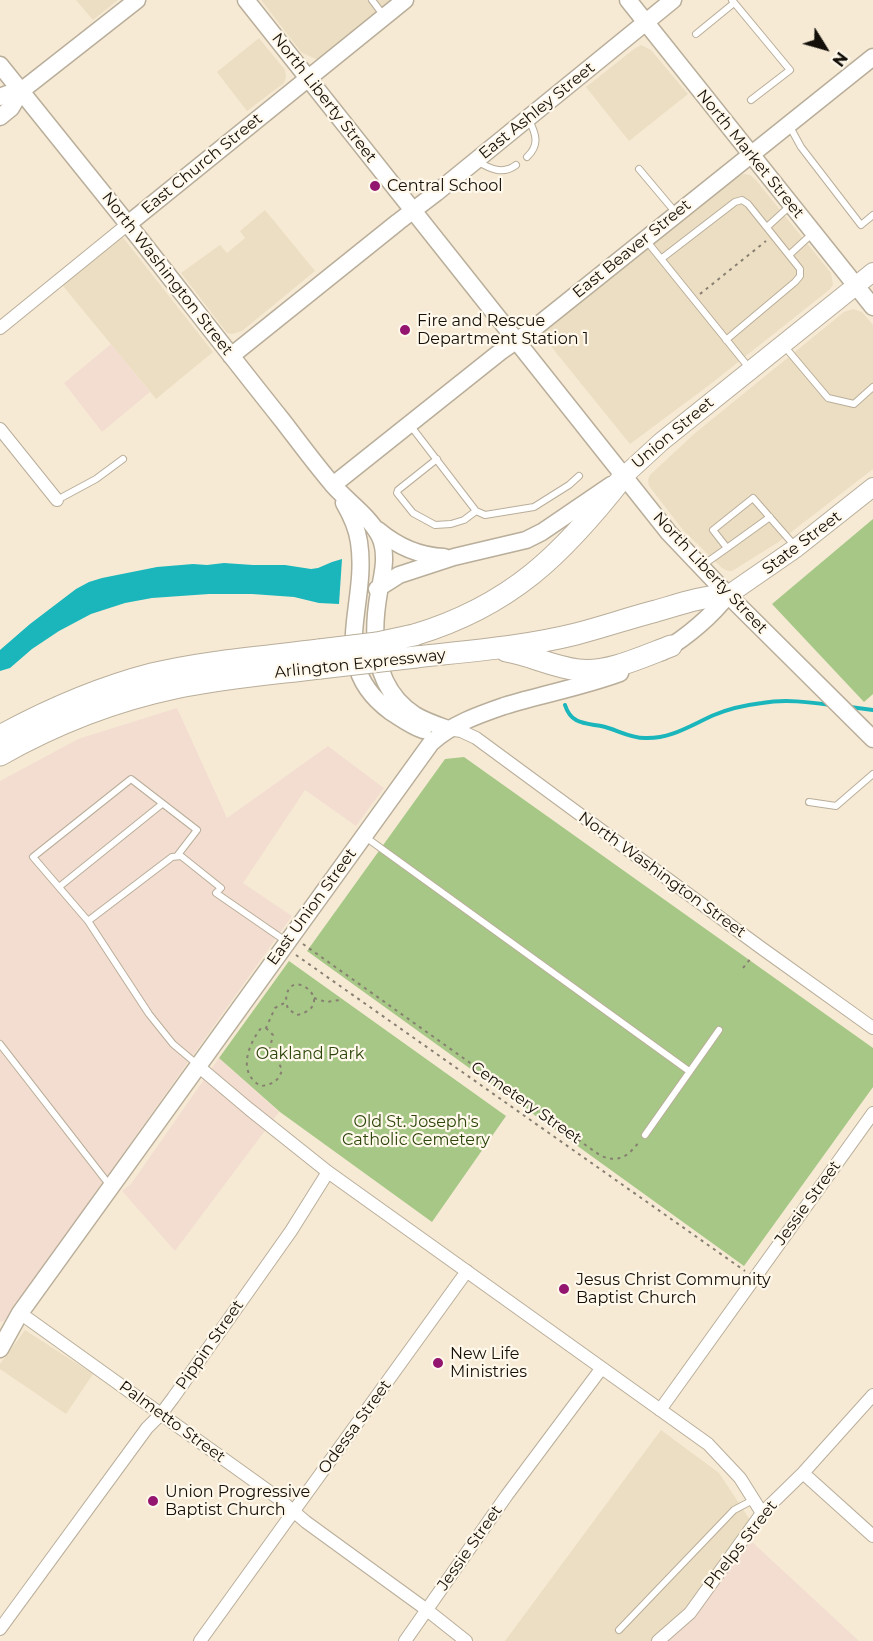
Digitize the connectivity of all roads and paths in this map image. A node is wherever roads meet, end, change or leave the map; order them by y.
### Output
1 (137, 0) edge
2 (246, 0) edge
3 (372, 0) edge
4 (405, 0) edge
5 (628, 0) edge
6 (673, 0) edge
7 (733, 1) edge
8 (384, 17) junction
9 (646, 22) junction
10 (696, 34) dead end
11 (873, 57) edge
12 (0, 65) edge
13 (308, 78) junction
14 (21, 92) junction
15 (0, 97) edge
16 (751, 100) dead end
17 (0, 117) edge
18 (528, 118) junction
19 (788, 124) junction
20 (750, 154) junction
21 (527, 157) dead end
22 (476, 160) junction
23 (516, 165) dead end
24 (639, 169) dead end
25 (791, 205) junction
26 (413, 210) junction
27 (676, 214) junction
28 (873, 215) edge
29 (128, 224) junction
30 (767, 227) junction
31 (814, 233) junction
32 (645, 239) junction
33 (762, 244) dead end
34 (789, 255) junction
35 (661, 259) junction
36 (873, 272) edge
37 (856, 285) junction
38 (700, 294) dead end
39 (873, 307) edge
40 (0, 328) edge
41 (517, 340) junction
42 (726, 340) junction
43 (783, 344) junction
44 (231, 356) junction
45 (750, 370) junction
46 (873, 387) edge
47 (410, 424) junction
48 (0, 429) edge
49 (123, 459) dead end
50 (437, 459) junction
51 (579, 476) dead end
52 (624, 476) junction
53 (333, 485) junction
54 (873, 487) edge
55 (57, 500) joint
56 (476, 511) junction
57 (770, 517) junction
58 (371, 524) junction
59 (727, 548) junction
60 (796, 548) junction
61 (454, 557) junction
62 (700, 567) junction
63 (381, 586) junction
64 (728, 595) junction
65 (357, 614) junction
66 (671, 646) junction
67 (490, 649) junction
68 (319, 659) junction
69 (79, 707) junction
70 (448, 729) junction
71 (867, 734) edge
72 (0, 736) edge
73 (0, 755) edge
74 (873, 774) edge
75 (809, 802) dead end
76 (162, 804) junction
77 (363, 836) junction
78 (177, 856) junction
79 (59, 887) junction
80 (88, 921) junction
81 (287, 942) junction
82 (751, 958) dead end
83 (744, 968) dead end
84 (314, 998) junction
85 (340, 1000) dead end
86 (286, 1002) junction
87 (266, 1028) junction
88 (873, 1028) edge
89 (719, 1030) dead end
90 (0, 1044) edge
91 (198, 1066) junction
92 (689, 1071) junction
93 (873, 1113) edge
94 (645, 1135) joint
95 (328, 1172) junction
96 (111, 1187) junction
97 (467, 1271) junction
98 (755, 1278) junction
99 (20, 1313) junction
100 (2, 1343) edge
101 (601, 1369) junction
102 (873, 1395) edge
103 (660, 1410) junction
104 (161, 1414) junction
105 (803, 1473) junction
106 (753, 1499) junction
107 (294, 1512) junction
108 (762, 1513) junction
109 (873, 1536) edge
110 (427, 1610) junction
111 (0, 1629) edge
112 (619, 1630) dead end
113 (200, 1641) edge
114 (405, 1641) edge
115 (466, 1641) edge
116 (658, 1641) edge

1 - 14 street
2 - 13 street, North Liberty Street
3 - 8 lane
4 - 8 street, East Church Street
5 - 9 street, North Market Street
6 - 9 street, East Ashley Street
7 - 10 lane
7 - 16 lane
8 - 13 street, East Church Street
9 - 18 street, East Ashley Street
9 - 20 street, North Market Street
11 - 19 street, East Beaver Street
12 - 14 street, North Washington Street
13 - 26 street, North Liberty Street
13 - 29 street, East Church Street
14 - 15 street
14 - 17 street
14 - 29 street, North Washington Street
18 - 21 lane
18 - 22 street, East Ashley Street
19 - 20 street, East Beaver Street
19 - 28 lane
20 - 25 street, North Market Street
20 - 27 street, East Beaver Street
22 - 23 lane
22 - 26 street, East Ashley Street
24 - 27 lane
25 - 30 lane
25 - 31 street, North Market Street
26 - 41 street, North Liberty Street
26 - 44 street, East Ashley Street
27 - 32 street, East Beaver Street
29 - 40 street, East Church Street
29 - 44 street, North Washington Street
30 - 34 lane
30 - 35 lane
31 - 34 lane
31 - 37 street, North Market Street
32 - 35 lane
32 - 41 street, East Beaver Street
33 - 38 path
34 - 42 lane
35 - 42 lane
36 - 37 main road, Union Street
37 - 39 street, North Market Street
37 - 43 main road, Union Street
41 - 47 street, East Beaver Street
41 - 52 street, North Liberty Street
42 - 45 lane
43 - 45 main road, Union Street
43 - 46 lane
44 - 53 street, North Washington Street
45 - 52 main road, Union Street
47 - 50 lane
47 - 53 street, East Beaver Street
48 - 55 street
49 - 55 lane
50 - 56 lane
50 - 56 lane
51 - 56 lane
52 - 61 street, Union Street
52 - 62 street, North Liberty Street
52 - 68 highway, Arlington Expressway, bridge
53 - 58 street, North Washington Street
53 - 65 street, North Washington Street
54 - 60 main road, State Street
57 - 59 lane
57 - 59 lane
57 - 60 lane
58 - 61 street, Union Street
58 - 63 street, North Washington Street
59 - 62 lane
60 - 64 main road, State Street
61 - 63 street, Union Street
62 - 64 street, North Liberty Street
63 - 65 street, Union Street
63 - 70 street, North Washington Street
64 - 66 street, East Union Street
64 - 67 highway, Arlington Expressway
64 - 71 street, North Liberty Street
65 - 70 street, North Washington Street
66 - 67 highway
66 - 70 street, East Union Street
67 - 68 highway, Arlington Expressway, bridge
68 - 69 highway, Arlington Expressway
69 - 72 highway, Arlington Expressway
69 - 73 highway, Arlington Expressway
70 - 77 street, East Union Street
70 - 88 street, North Washington Street
74 - 75 lane
76 - 78 lane
76 - 79 lane
76 - 79 lane
77 - 81 street, East Union Street
77 - 92 lane
78 - 80 lane
78 - 81 lane
79 - 80 lane
80 - 91 lane
81 - 91 street, East Union Street
81 - 94 path
81 - 98 path, Cemetery Street
82 - 83 path
84 - 85 path
84 - 86 path
84 - 86 path
86 - 87 path
87 - 87 path
89 - 92 lane
90 - 96 lane
91 - 95 street
91 - 96 street, East Union Street
92 - 94 lane
93 - 98 street, Jessie Street
95 - 97 street
95 - 104 street, Pippin Street
96 - 99 street, East Union Street
97 - 101 street
97 - 107 street, Odessa Street
98 - 103 street, Jessie Street
99 - 100 street, East Union Street
99 - 104 street, Palmetto Street
101 - 103 street
101 - 110 street, Jessie Street
102 - 105 street, Phelps Street
103 - 106 street
104 - 107 street, Palmetto Street
104 - 111 street, Pippin Street
105 - 108 street, Phelps Street
105 - 109 street
106 - 108 street
106 - 112 lane
107 - 110 street, Palmetto Street
107 - 113 street, Odessa Street
108 - 116 street, Phelps Street
110 - 114 street, Jessie Street
110 - 115 street, Palmetto Street

